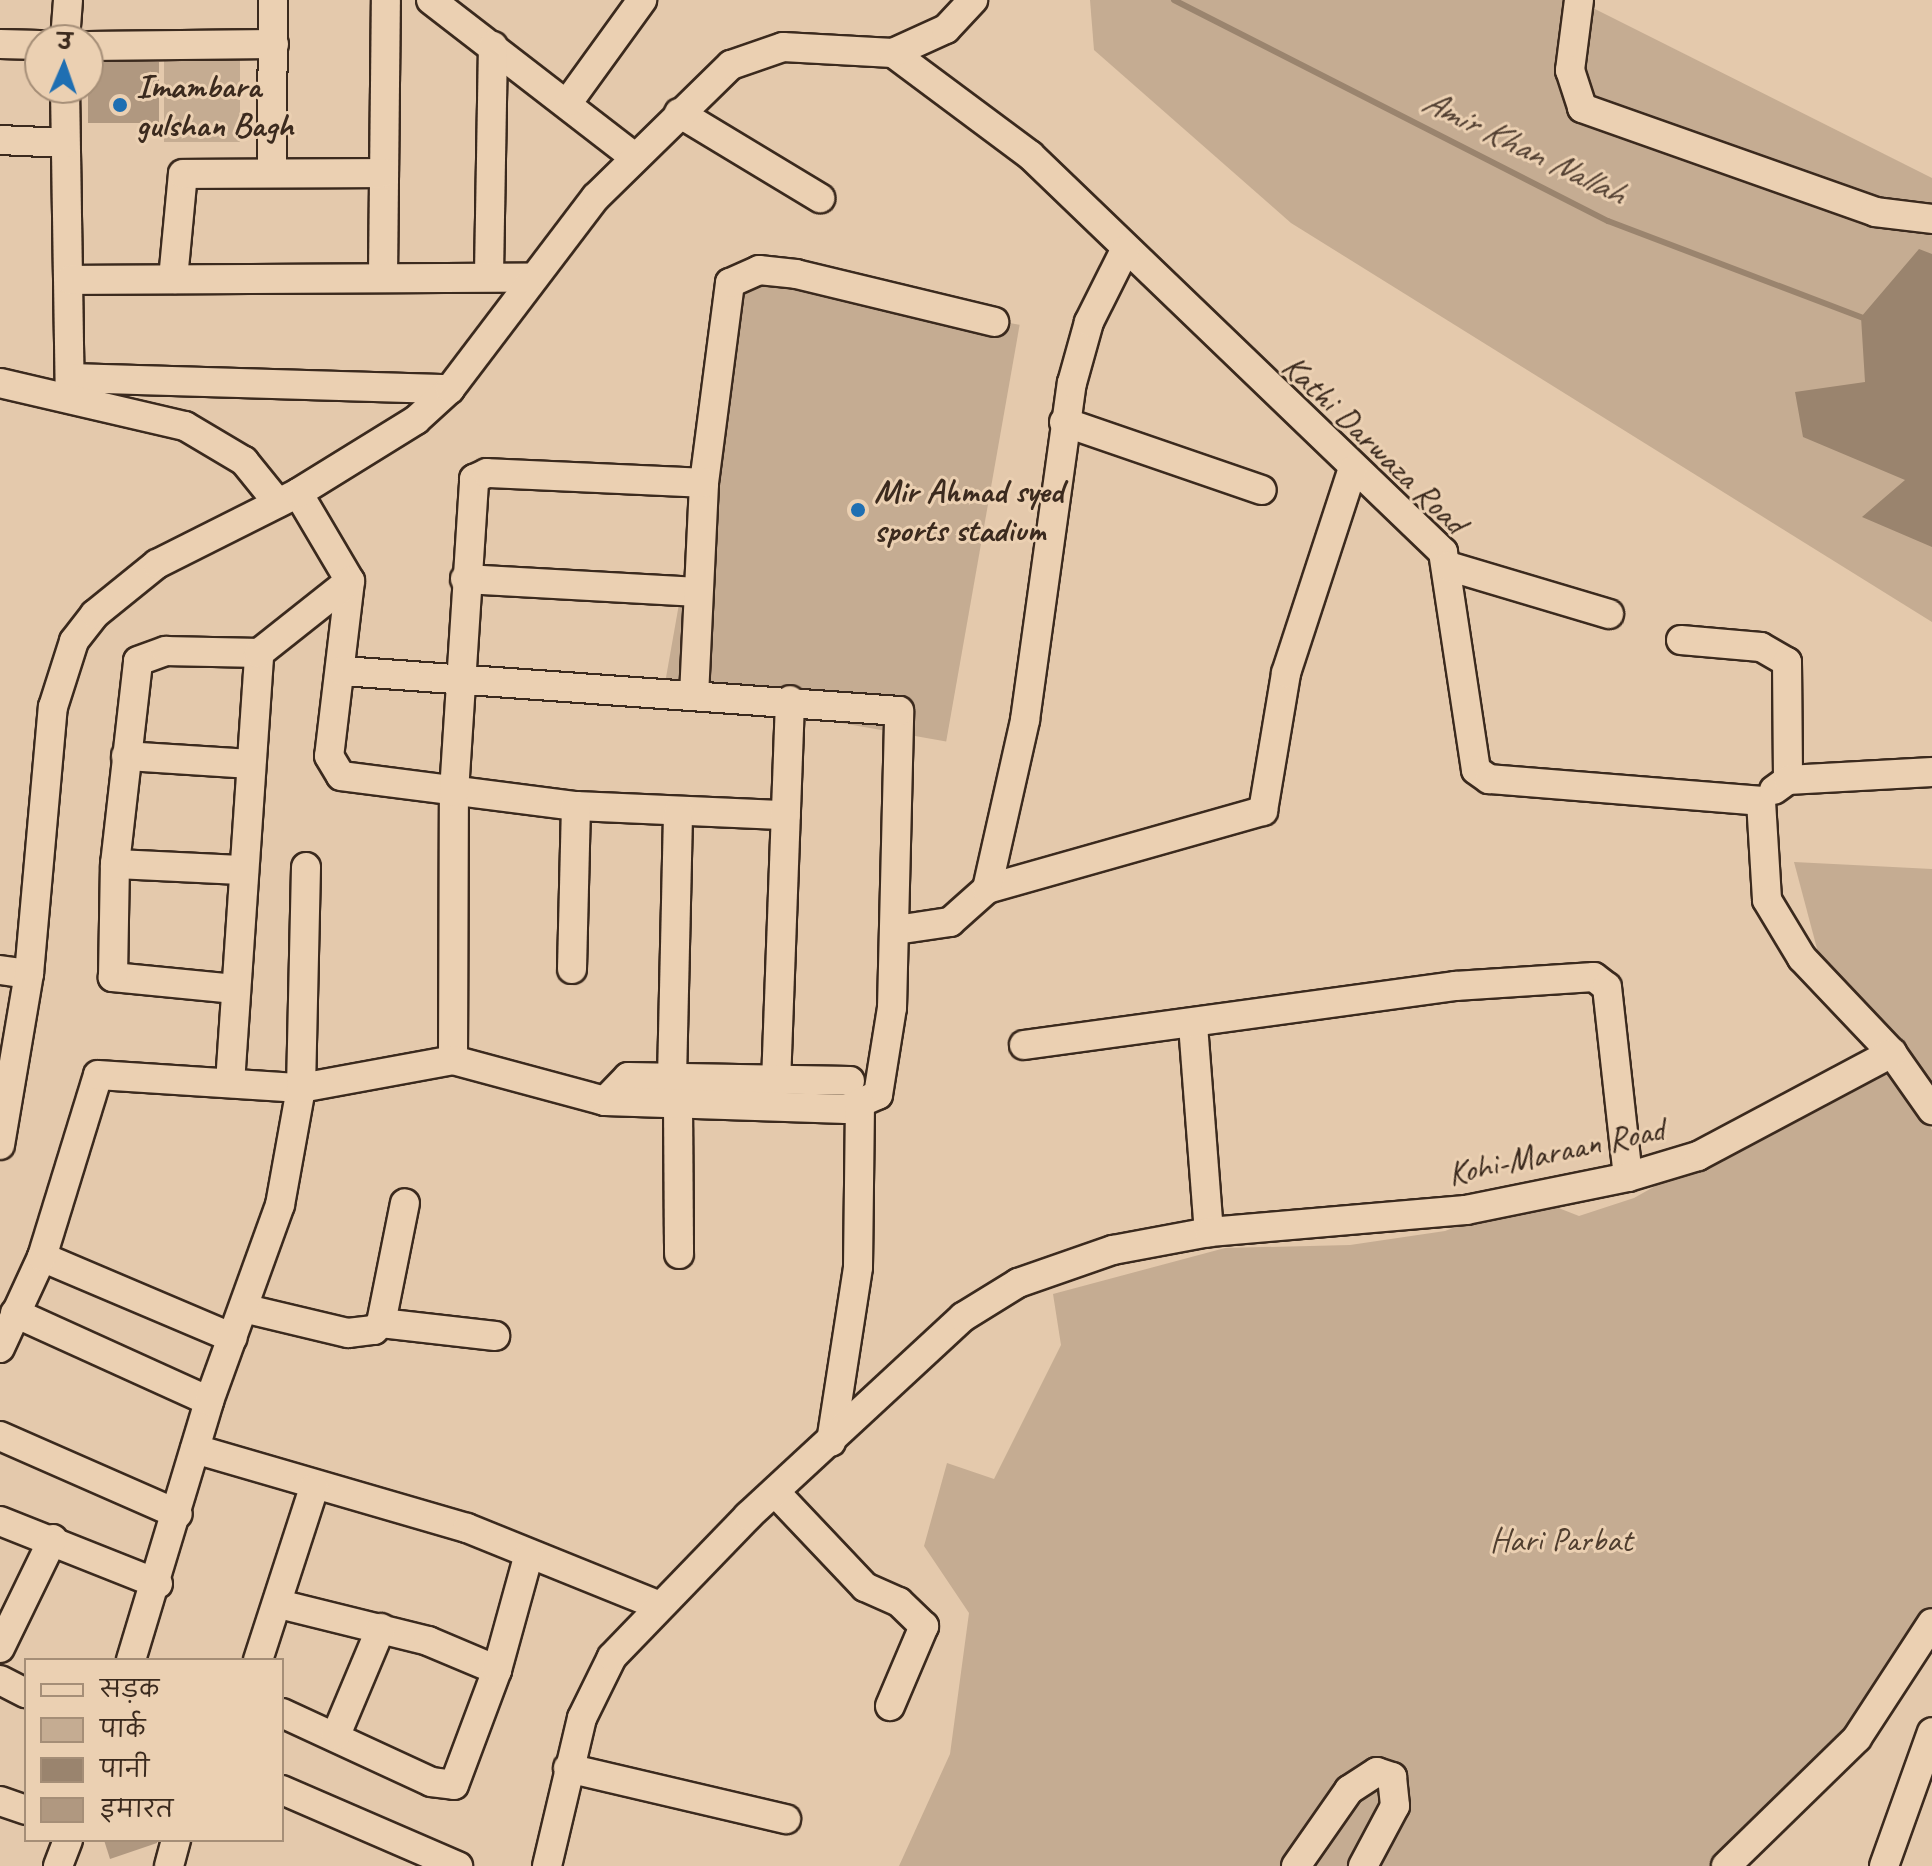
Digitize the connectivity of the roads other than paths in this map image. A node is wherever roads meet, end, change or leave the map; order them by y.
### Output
1 (68, 0) edge
2 (273, 0) edge
3 (386, 0) edge
4 (431, 0) edge
5 (973, 0) edge
6 (1579, 0) edge
7 (640, 1) edge
8 (66, 24) edge
9 (0, 44) edge
10 (274, 44) junction
11 (24, 45) edge
12 (104, 46) edge
13 (493, 46) junction
14 (893, 53) junction
15 (569, 101) junction
16 (65, 104) edge
17 (679, 113) junction
18 (0, 140) edge
19 (65, 143) junction
20 (633, 156) junction
21 (272, 171) junction
22 (383, 173) junction
23 (820, 198) dead end
24 (1932, 219) edge
25 (1125, 250) junction
26 (489, 274) junction
27 (383, 276) junction
28 (528, 278) junction
29 (173, 279) junction
30 (70, 280) junction
31 (994, 322) dead end
32 (0, 383) edge
33 (70, 387) junction
34 (450, 389) junction
35 (1064, 422) junction
36 (1352, 471) junction
37 (704, 483) junction
38 (1262, 490) dead end
39 (288, 498) junction
40 (1448, 566) junction
41 (465, 579) junction
42 (350, 581) junction
43 (698, 592) junction
44 (1609, 614) dead end
45 (1681, 640) dead end
46 (259, 653) junction
47 (342, 671) junction
48 (459, 683) junction
49 (694, 696) junction
50 (790, 700) junction
51 (126, 756) junction
52 (249, 764) junction
53 (1932, 772) edge
54 (1788, 780) junction
55 (454, 792) junction
56 (1761, 801) junction
57 (576, 806) junction
58 (678, 812) junction
59 (786, 815) junction
60 (115, 864) junction
61 (306, 867) dead end
62 (242, 870) junction
63 (987, 889) junction
64 (896, 930) junction
65 (572, 969) dead end
66 (0, 970) edge
67 (29, 974) junction
68 (235, 989) junction
69 (1193, 1025) junction
70 (1024, 1045) dead end
71 (1892, 1053) junction
72 (453, 1060) junction
73 (8, 1073) edge
74 (230, 1083) junction
75 (776, 1083) junction
76 (301, 1088) junction
77 (675, 1092) junction
78 (855, 1092) junction
79 (1932, 1110) edge
80 (0, 1145) edge
81 (1628, 1177) junction
82 (405, 1203) dead end
83 (1209, 1232) junction
84 (679, 1254) dead end
85 (42, 1257) junction
86 (247, 1309) junction
87 (15, 1313) junction
88 (381, 1323) junction
89 (495, 1336) dead end
90 (233, 1338) junction
91 (0, 1348) edge
92 (209, 1401) junction
93 (0, 1436) edge
94 (831, 1442) junction
95 (195, 1449) junction
96 (314, 1488) junction
97 (775, 1492) junction
98 (178, 1514) junction
99 (0, 1521) edge
100 (53, 1539) junction
101 (529, 1554) junction
102 (158, 1584) junction
103 (279, 1604) junction
104 (658, 1605) junction
105 (1932, 1623) edge
106 (381, 1628) junction
107 (0, 1648) edge
108 (140, 1657) edge
109 (259, 1658) edge
110 (497, 1670) junction
111 (0, 1680) edge
112 (24, 1692) edge
113 (890, 1706) dead end
114 (284, 1714) edge
115 (1932, 1732) edge
116 (336, 1735) junction
117 (568, 1768) junction
118 (284, 1791) edge
119 (0, 1801) edge
120 (24, 1809) edge
121 (786, 1819) dead end
122 (67, 1842) edge
123 (175, 1842) edge
124 (58, 1866) edge
125 (169, 1866) edge
126 (458, 1866) edge
127 (547, 1866) edge
128 (1296, 1866) edge
129 (1363, 1866) edge
130 (1726, 1866) edge
131 (1884, 1866) edge

1 - 8 street
2 - 10 street
3 - 22 street
4 - 13 street
5 - 14 street
6 - 24 street
7 - 15 street
9 - 11 street
10 - 12 street
10 - 21 street
13 - 15 street
13 - 26 street
14 - 17 street
14 - 25 street, Kathi Darwaza Road
15 - 20 street
16 - 19 street
17 - 20 street
17 - 23 street
18 - 19 street
19 - 30 street
20 - 28 street
21 - 22 street
21 - 29 street
22 - 27 street
25 - 35 street
25 - 36 street, Kathi Darwaza Road
26 - 27 street
26 - 28 street
27 - 29 street
28 - 34 street
29 - 30 street
30 - 33 street
31 - 37 street
32 - 33 street
33 - 34 street
33 - 39 street
34 - 39 street
35 - 38 street
35 - 63 street
36 - 40 street, Kathi Darwaza Road
36 - 63 street
37 - 41 street
37 - 43 street
39 - 42 street
39 - 67 street
40 - 44 street
40 - 56 street, Kathi Darwaza Road
41 - 43 street
41 - 48 street
42 - 46 street
42 - 47 street
43 - 49 street
45 - 54 street
46 - 51 street
46 - 52 street
47 - 48 street
47 - 55 street
48 - 49 street
48 - 55 street
49 - 50 street
50 - 59 street
50 - 64 street
51 - 52 street
51 - 60 street
52 - 62 street
53 - 54 street
54 - 56 street
55 - 57 street
55 - 72 street
56 - 71 street
57 - 58 street
57 - 65 street
58 - 59 street
58 - 77 street
59 - 75 street
60 - 62 street
60 - 68 street
61 - 76 street
62 - 68 street
63 - 64 street
64 - 78 street
66 - 67 street
67 - 73 street
68 - 74 street
69 - 70 street
69 - 81 street
69 - 83 street
71 - 79 street
71 - 81 street, Kohi-Maraan Road
72 - 76 street
72 - 77 street
73 - 80 street
74 - 76 street
74 - 85 street
75 - 77 street
75 - 78 street
76 - 86 street
77 - 78 street
77 - 84 street
78 - 94 street
81 - 83 street, Kohi-Maraan Road
82 - 88 street
83 - 94 street, Kohi-Maraan Road
85 - 87 street
85 - 90 street
86 - 88 street
86 - 90 street
87 - 91 street
87 - 92 street
88 - 89 street
90 - 92 street
92 - 95 street
93 - 98 street
94 - 97 street, Kohi-Maraan Road
95 - 96 street
95 - 98 street
96 - 101 street
96 - 103 street
97 - 104 street, Kohi-Maraan Road
97 - 113 street
98 - 102 street
99 - 100 street
100 - 102 street
100 - 107 street
101 - 104 street
101 - 110 street
102 - 108 street
103 - 106 street
103 - 109 street
104 - 117 street, Kohi-Maraan Road
105 - 130 street
106 - 110 street
106 - 116 street
110 - 116 street
111 - 112 street
114 - 116 street
115 - 131 street
117 - 121 street
117 - 127 street, Kohi-Maraan Road
118 - 126 street
119 - 120 street
122 - 124 street
123 - 125 street
128 - 129 street

